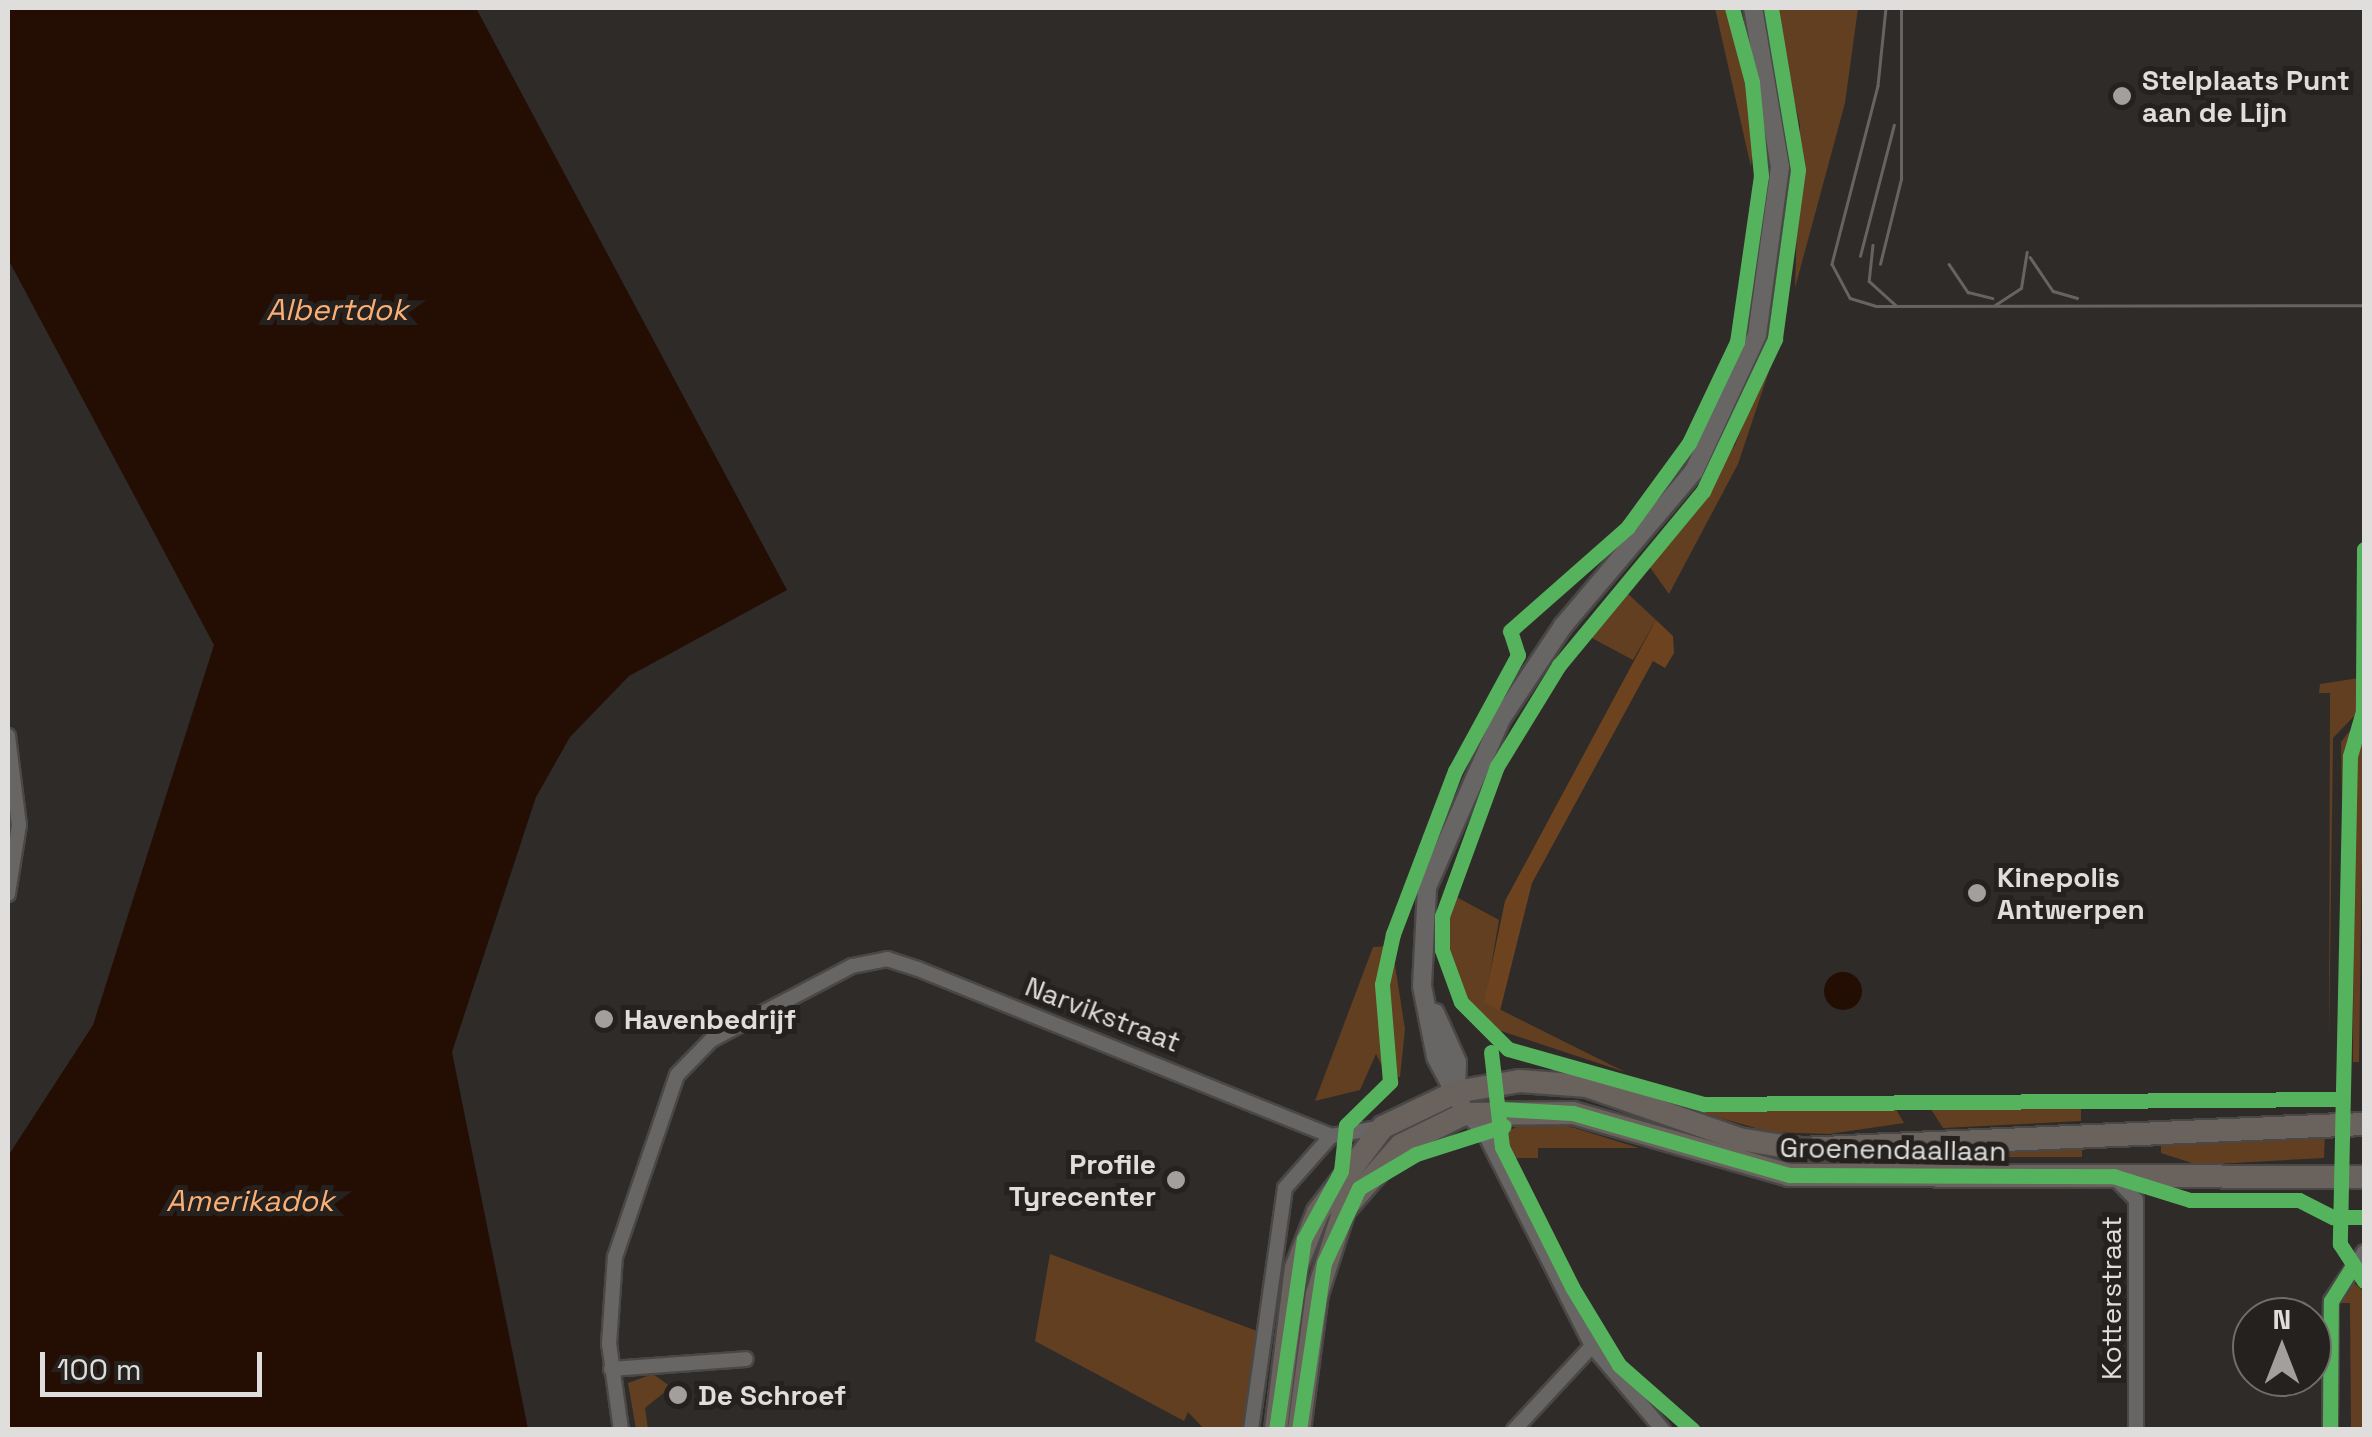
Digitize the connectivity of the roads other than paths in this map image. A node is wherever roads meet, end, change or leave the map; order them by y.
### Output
1 (1753, 8) edge
2 (8, 736) edge
3 (8, 894) edge
4 (1460, 1103) junction
5 (2364, 1124) edge
6 (1384, 1127) junction
7 (1331, 1136) junction
8 (2113, 1176) junction
9 (2364, 1177) edge
10 (2364, 1252) edge
11 (1592, 1346) junction
12 (746, 1358) dead end
13 (610, 1369) junction
14 (621, 1430) edge
15 (1251, 1430) edge
16 (1276, 1430) edge
17 (1299, 1430) edge
18 (1514, 1430) edge
19 (1663, 1430) edge
20 (2136, 1430) edge
21 (2330, 1430) edge

1 - 4 street
2 - 3 street
4 - 5 main road, Groenendaallaan
4 - 6 main road
4 - 8 main road, Groenendaallaan
4 - 11 street
4 - 17 main road
6 - 7 street
6 - 16 main road
7 - 13 street, Narvikstraat
7 - 15 street
8 - 9 main road, Groenendaallaan
8 - 20 street, Kotterstraat
10 - 21 street
11 - 18 street
11 - 19 street
12 - 13 street
13 - 14 street

